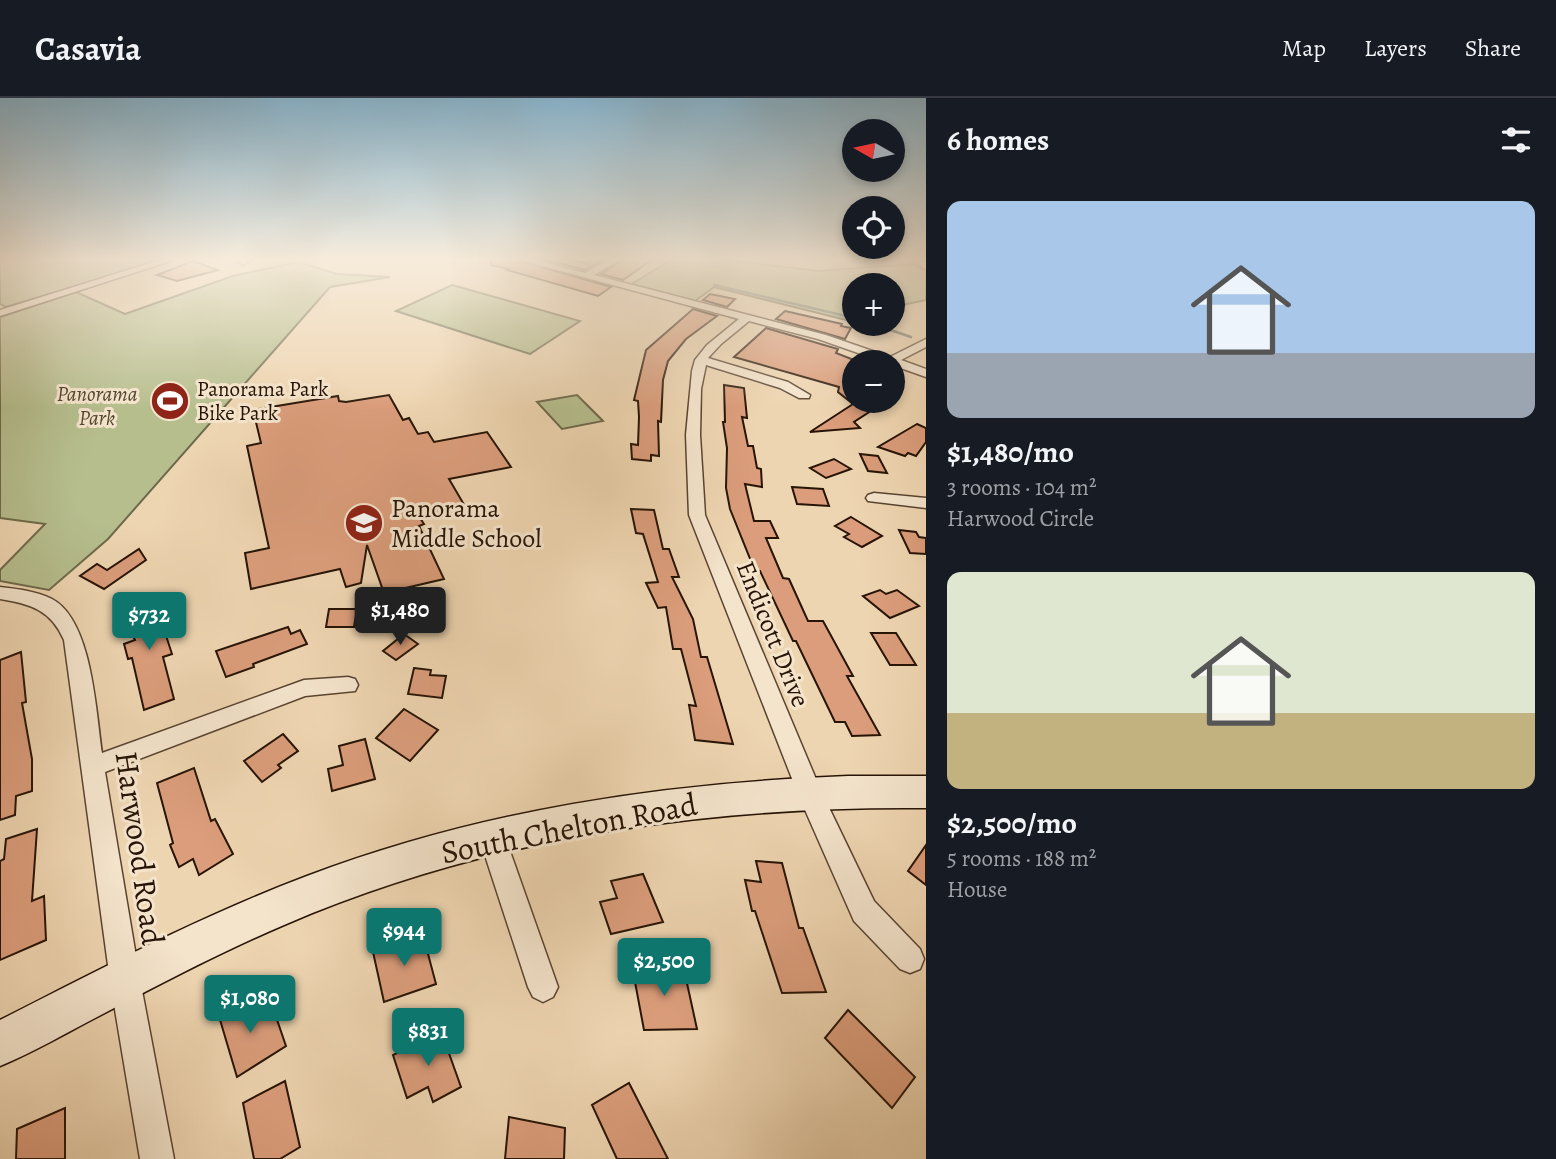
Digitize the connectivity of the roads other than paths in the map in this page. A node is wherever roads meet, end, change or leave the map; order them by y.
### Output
1 (710, 309) edge
2 (746, 318) junction
3 (926, 342) edge
4 (861, 350) edge
5 (905, 353) edge
6 (701, 360) junction
7 (905, 365) edge
8 (926, 373) edge
9 (804, 395) dead end
10 (874, 498) dead end
11 (926, 503) edge
12 (0, 593) edge
13 (348, 685) dead end
14 (95, 765) junction
15 (926, 792) edge
16 (810, 794) junction
17 (492, 837) junction
18 (911, 959) dead end
19 (125, 980) junction
20 (542, 987) dead end
21 (0, 1044) edge
22 (157, 1159) edge

1 - 2 street
2 - 4 street
2 - 6 street
3 - 5 street
6 - 9 street
6 - 16 street, Endicott Drive
7 - 8 street
10 - 11 street
12 - 14 street, Harwood Road
13 - 14 street
14 - 19 street, Harwood Road
15 - 16 main road, South Chelton Road
16 - 17 main road, South Chelton Road
16 - 18 street, Endicott Drive
17 - 19 main road, South Chelton Road
17 - 20 street
19 - 21 main road, South Chelton Road
19 - 22 street, Harwood Road

